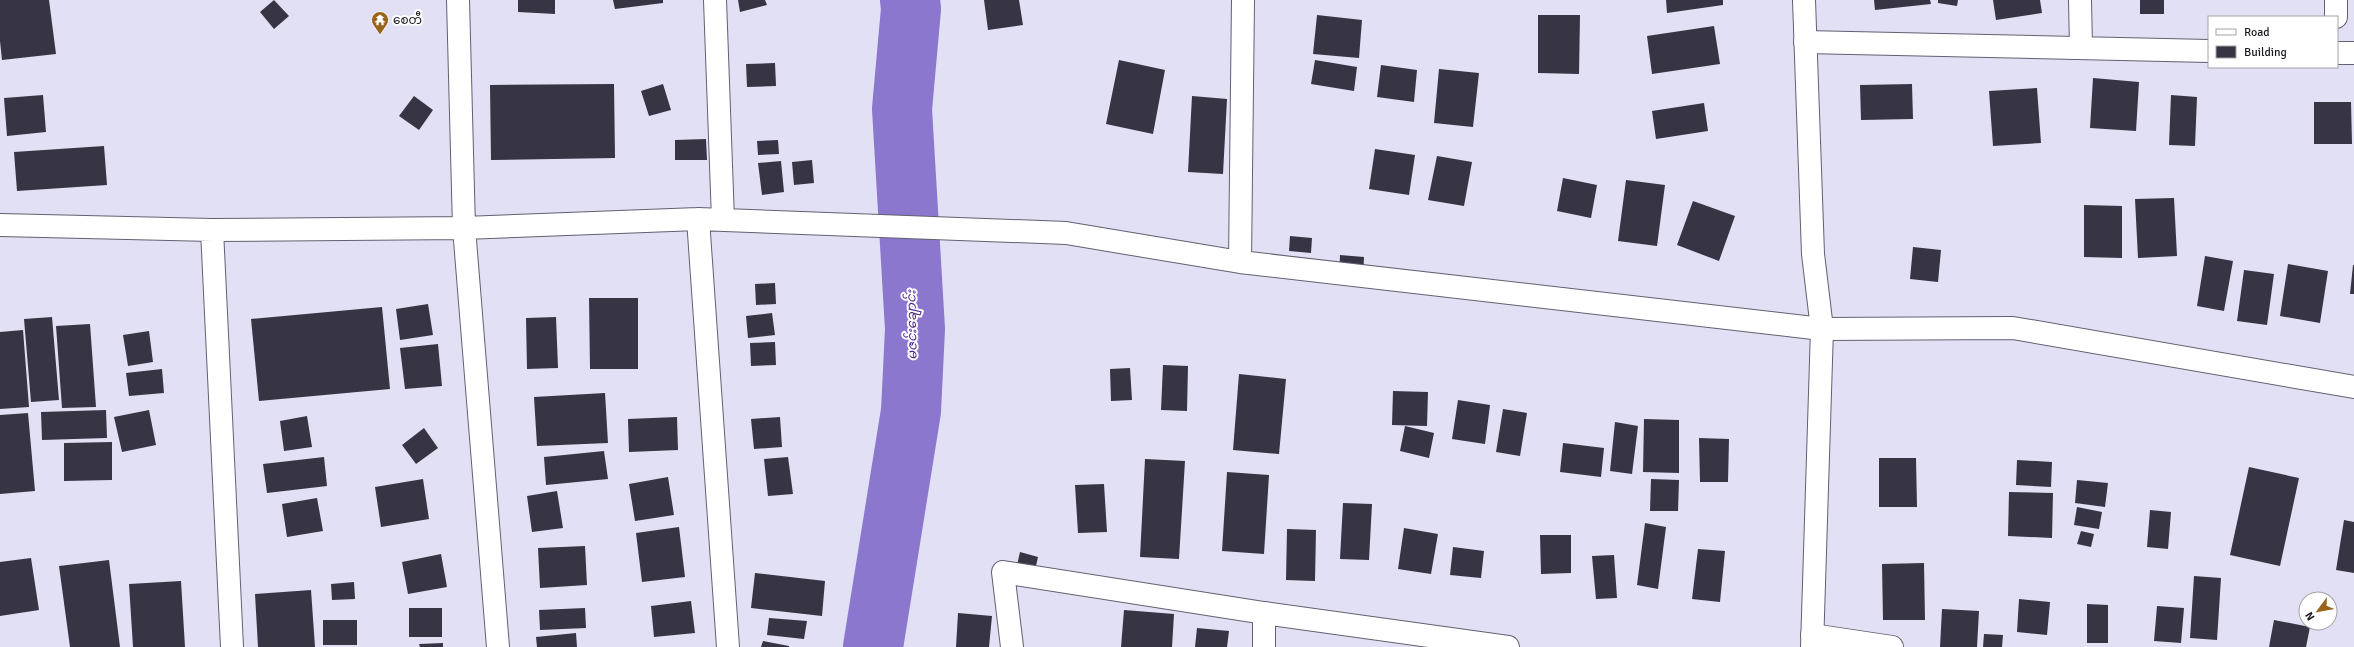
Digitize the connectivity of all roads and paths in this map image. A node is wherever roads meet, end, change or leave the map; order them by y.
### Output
1 (458, 0) edge
2 (715, 0) edge
3 (1243, 0) edge
4 (1804, 0) edge
5 (2080, 0) edge
6 (2336, 0) edge
7 (2336, 16) edge
8 (1805, 42) junction
9 (2081, 48) junction
10 (2208, 50) edge
11 (2338, 53) edge
12 (2354, 53) edge
13 (698, 219) junction
14 (723, 220) junction
15 (0, 225) edge
16 (464, 228) junction
17 (212, 230) junction
18 (1240, 262) junction
19 (1822, 329) junction
20 (2354, 387) edge
21 (1264, 614) junction
22 (1812, 641) edge
23 (232, 647) edge
24 (498, 647) edge
25 (728, 647) edge
26 (1012, 647) edge
27 (1264, 647) edge
28 (1508, 647) edge
29 (1892, 647) edge

1 - 16 street
2 - 14 street
3 - 18 street
4 - 8 street
5 - 9 street
6 - 7 street
8 - 9 street
8 - 19 street
9 - 10 street
11 - 12 street
13 - 14 street
13 - 16 street
13 - 25 street
14 - 18 street
15 - 17 street
16 - 17 street
16 - 24 street
17 - 23 street
18 - 19 street
19 - 20 street
19 - 22 street
21 - 26 street
21 - 27 street
21 - 28 street
22 - 29 street

